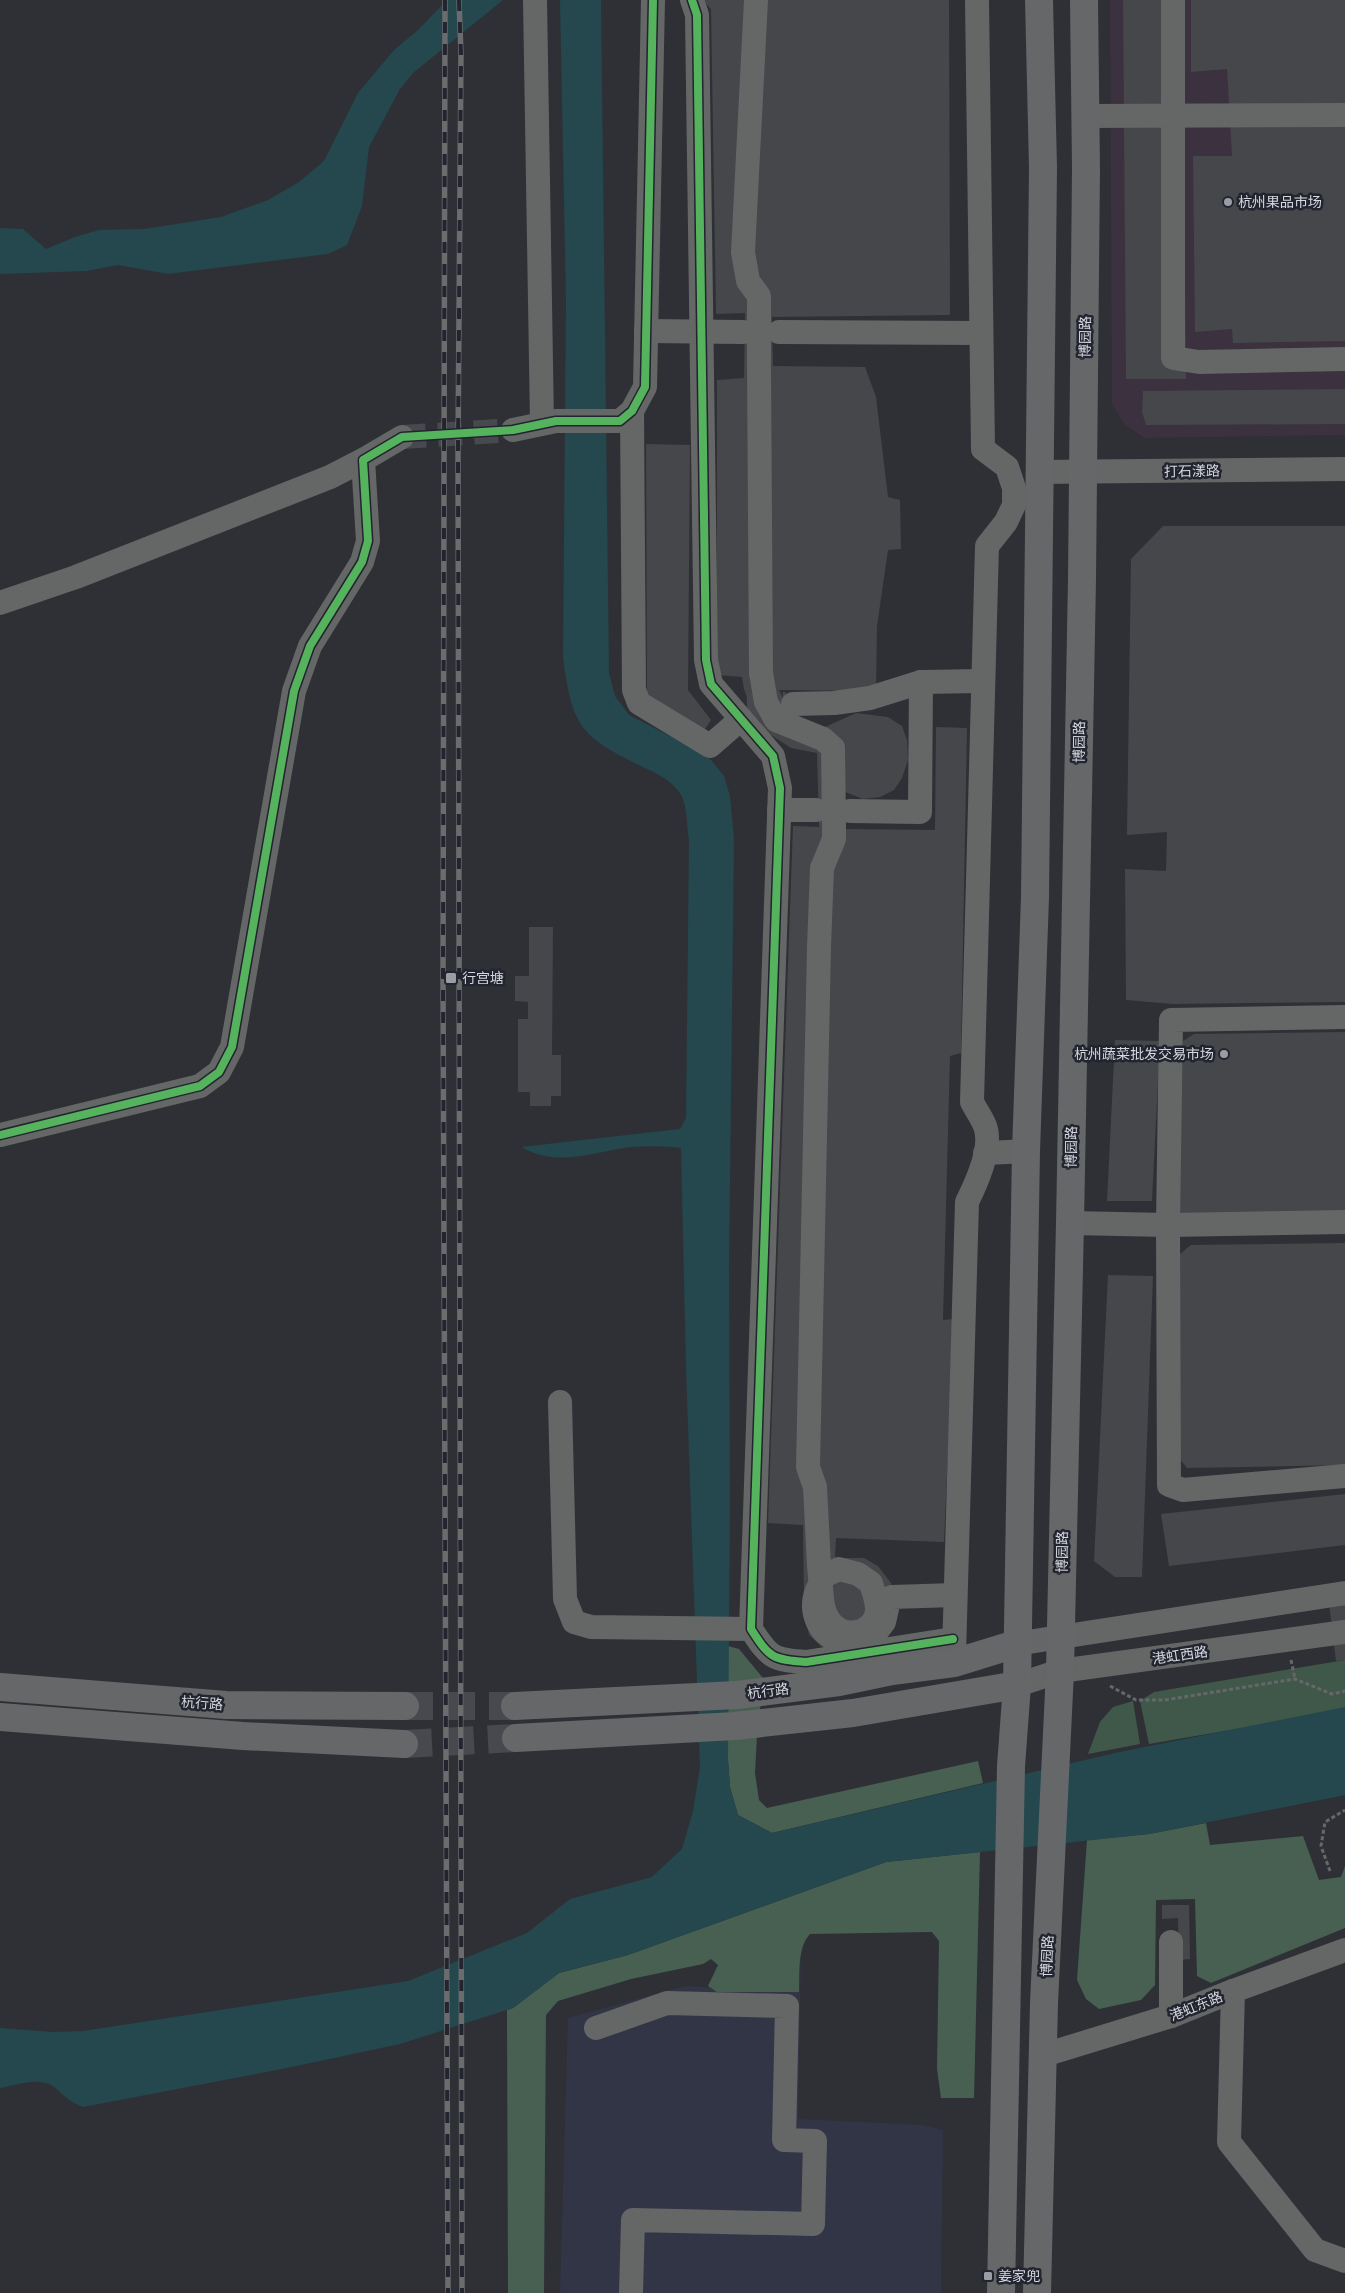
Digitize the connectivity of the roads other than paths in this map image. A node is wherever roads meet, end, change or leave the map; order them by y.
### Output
1 (535, 0) edge
2 (653, 0) edge
3 (692, 0) edge
4 (756, 0) edge
5 (977, 0) edge
6 (1039, 0) edge
7 (1084, 0) edge
8 (1173, 0) edge
9 (1173, 115) junction
10 (1345, 115) edge
11 (1086, 116) junction
12 (646, 330) junction
13 (702, 331) junction
14 (743, 332) dead end
15 (779, 332) dead end
16 (981, 333) junction
17 (1345, 359) edge
18 (626, 416) junction
19 (549, 422) junction
20 (513, 430) tunnel mouth
21 (402, 437) tunnel mouth
22 (364, 460) junction
23 (1345, 469) edge
24 (1084, 472) junction
25 (1031, 492) junction
26 (0, 603) edge
27 (982, 681) junction
28 (922, 682) junction
29 (793, 704) tunnel mouth
30 (739, 710) junction
31 (779, 810) junction
32 (816, 810) dead end
33 (842, 819) junction
34 (1345, 1017) edge
35 (0, 1135) edge
36 (1026, 1152) junction
37 (985, 1153) junction
38 (1345, 1222) edge
39 (1070, 1223) junction
40 (1168, 1225) junction
41 (560, 1402) dead end
42 (1345, 1476) edge
43 (1345, 1593) edge
44 (955, 1595) junction
45 (742, 1629) junction
46 (1345, 1632) edge
47 (1060, 1636) junction
48 (1016, 1644) junction
49 (954, 1651) junction
50 (1060, 1671) junction
51 (1017, 1685) junction
52 (0, 1687) edge
53 (405, 1706) tunnel mouth
54 (515, 1706) tunnel mouth
55 (0, 1717) edge
56 (516, 1738) tunnel mouth
57 (404, 1744) tunnel mouth
58 (1171, 1942) dead end
59 (1345, 1950) edge
60 (1233, 1990) junction
61 (1171, 2016) junction
62 (596, 2028) dead end
63 (1044, 2055) junction
64 (1345, 2261) edge
65 (631, 2293) edge
66 (1001, 2293) edge
67 (1037, 2293) edge

1 - 19 street
2 - 12 street
3 - 13 street
4 - 33 street, bridge
5 - 16 street
6 - 25 main road
7 - 11 main road, 博园路
8 - 9 street
9 - 10 street
9 - 11 street
9 - 17 street
11 - 24 main road, 博园路
12 - 13 street
12 - 18 street
13 - 14 street
13 - 30 street
15 - 16 street
16 - 25 street
18 - 19 street
18 - 30 street
19 - 20 street
21 - 22 street
22 - 26 street
22 - 35 street
23 - 24 street, 打石漾路
24 - 25 street, 打石漾路
24 - 39 main road, 博园路
25 - 27 street
25 - 36 main road
27 - 28 street
27 - 37 street
28 - 29 street
28 - 33 street
30 - 31 street
31 - 32 street
31 - 45 street
33 - 44 street, bridge
34 - 40 street
36 - 37 street
36 - 48 main road
37 - 44 street
38 - 40 street
39 - 40 street
39 - 47 main road, 博园路
40 - 42 street
41 - 45 street
43 - 47 street
44 - 49 street
45 - 49 street
46 - 50 street, 港虹西路
47 - 48 street
47 - 50 main road, 博园路
48 - 49 main road, 杭行路
48 - 51 main road
49 - 54 main road, 杭行路
50 - 51 street, 港虹西路
50 - 63 main road, 博园路
51 - 56 main road
51 - 66 main road
52 - 53 main road, 杭行路
55 - 57 main road
58 - 61 street
59 - 60 street, 港虹东路
60 - 61 street, 港虹东路
60 - 64 street
61 - 63 street, 港虹东路
62 - 65 street
63 - 67 main road, 博园路

